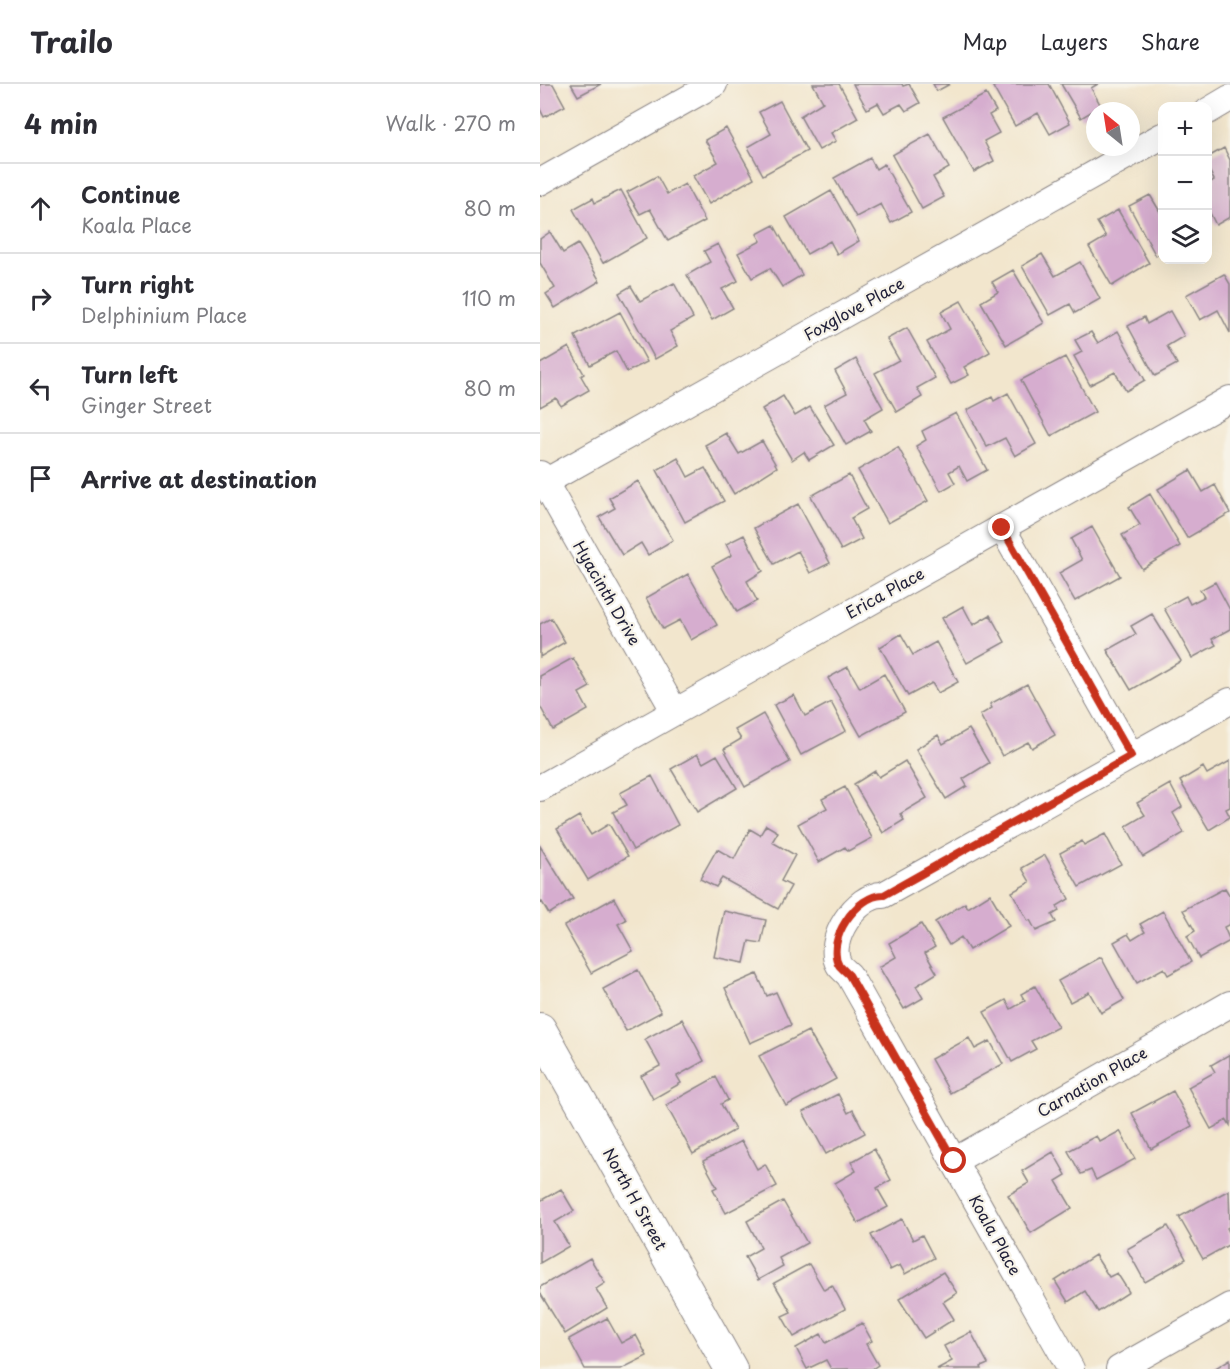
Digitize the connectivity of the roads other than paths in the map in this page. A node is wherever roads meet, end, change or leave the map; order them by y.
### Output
1 (714, 84) edge
2 (1230, 98) edge
3 (1212, 109) edge
4 (1158, 138) edge
5 (540, 182) edge
6 (1230, 399) edge
7 (542, 478) edge
8 (1002, 528) junction
9 (1230, 701) edge
10 (675, 712) junction
11 (1131, 756) junction
12 (540, 788) edge
13 (1230, 1004) edge
14 (540, 1029) edge
15 (954, 1161) junction
16 (1230, 1306) edge
17 (731, 1369) edge
18 (1071, 1369) edge
19 (1119, 1369) edge

1 - 5 street
2 - 3 street
4 - 7 street, Foxglove Place
6 - 8 street, Erica Place
7 - 10 street, Hyacinth Drive
8 - 10 street, Erica Place
8 - 11 street
9 - 11 street
10 - 12 street, Erica Place
11 - 15 street, Koala Place
13 - 15 street, Carnation Place
14 - 17 street, North H Street
15 - 18 street, Koala Place
16 - 19 street

